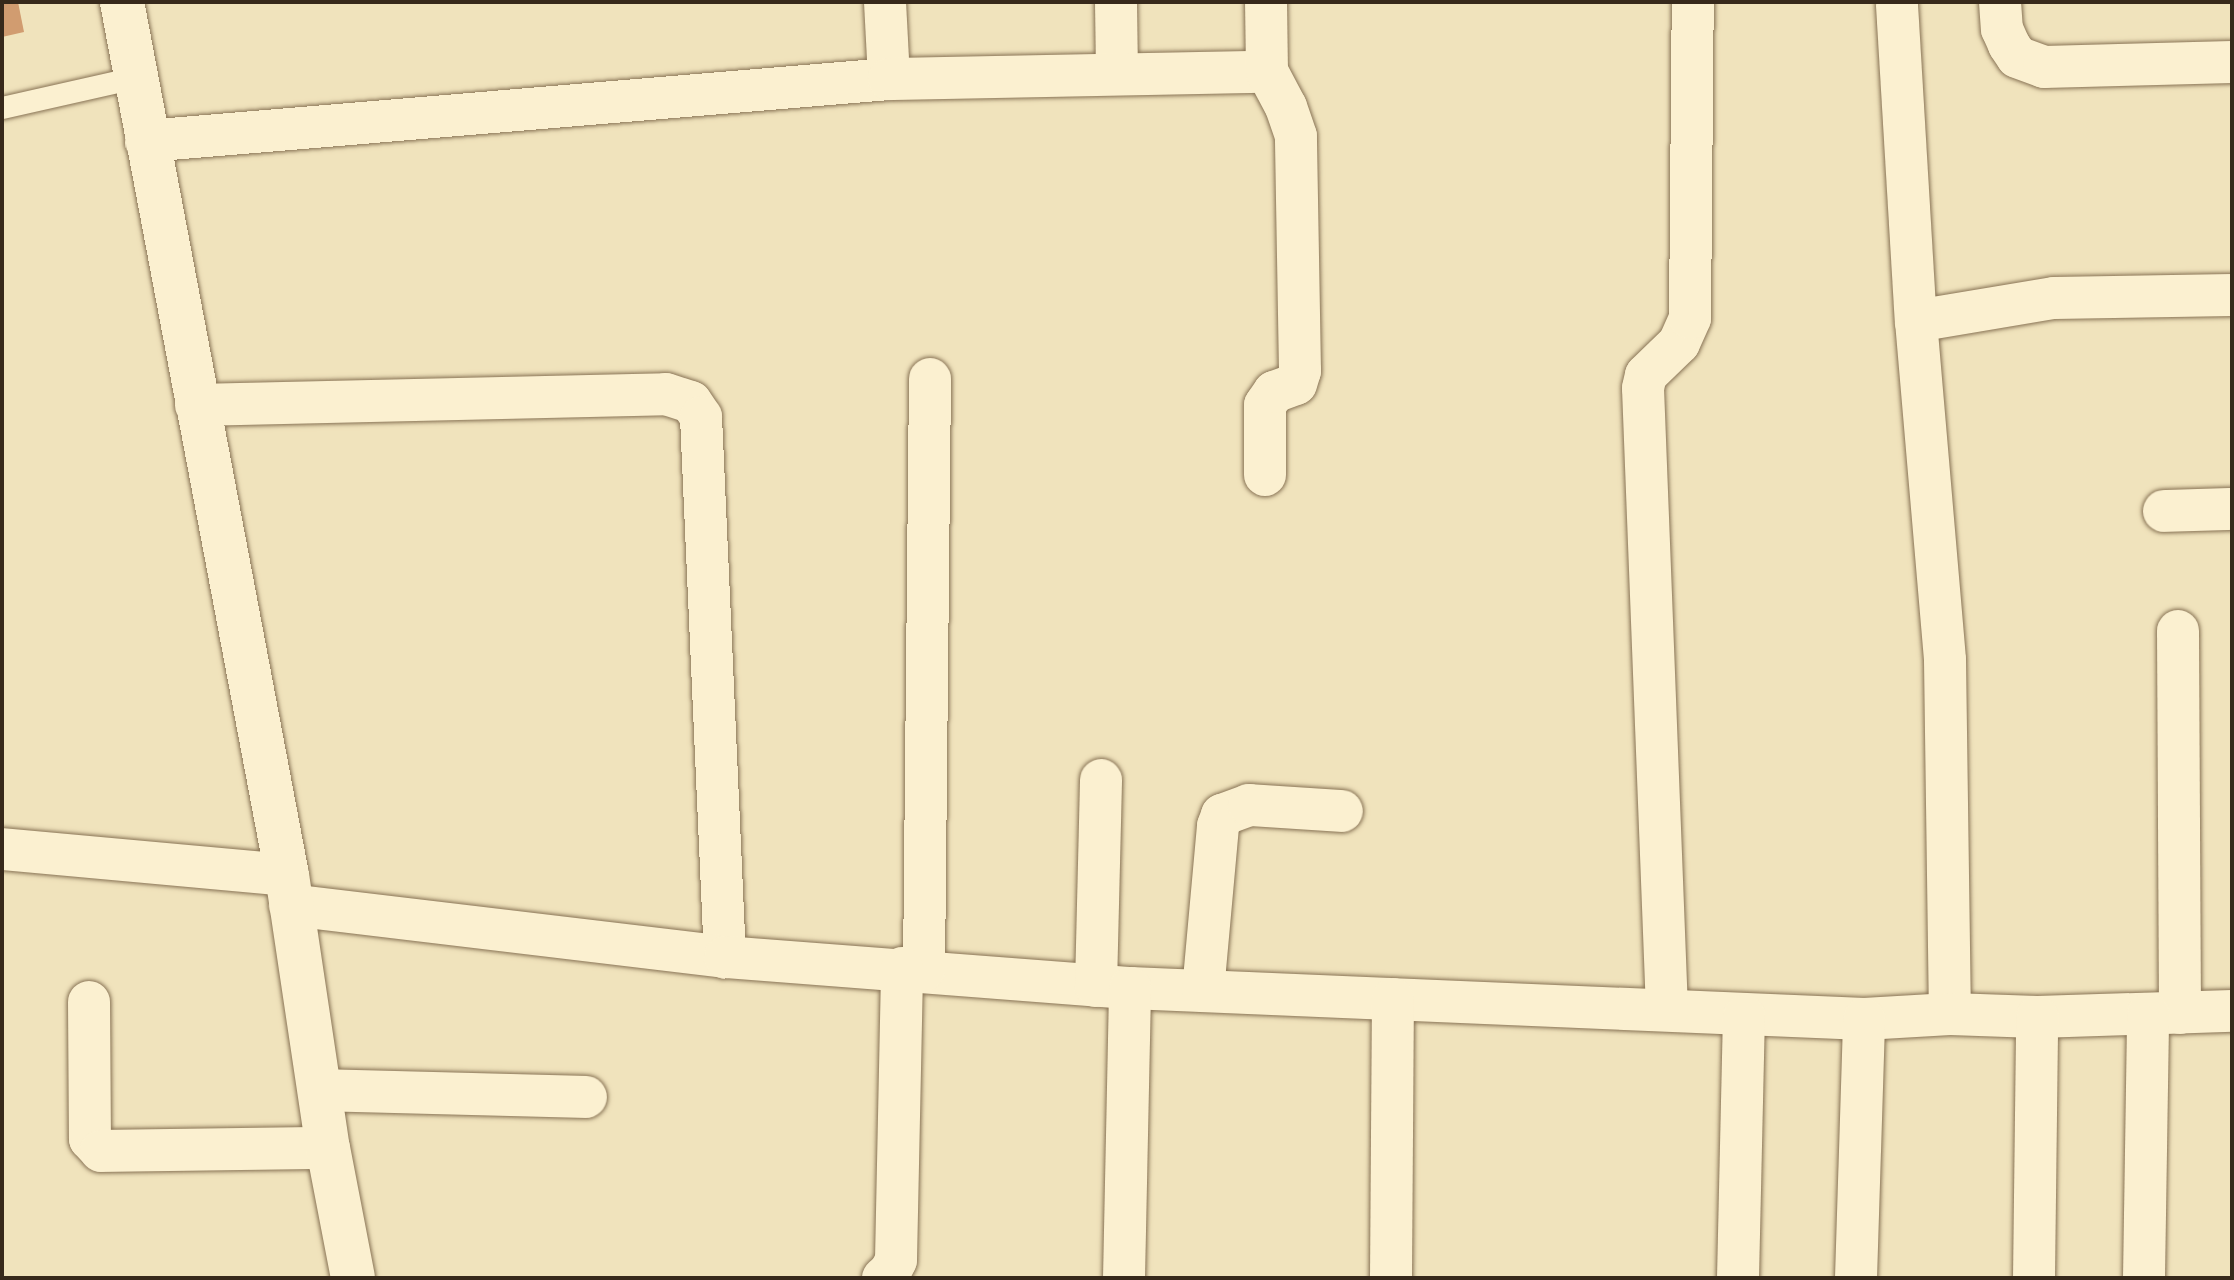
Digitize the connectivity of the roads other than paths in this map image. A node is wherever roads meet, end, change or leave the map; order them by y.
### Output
1 (122, 2) edge
2 (885, 2) edge
3 (1116, 2) edge
4 (1266, 2) edge
5 (1693, 2) edge
6 (2000, 2) edge
7 (1897, 5) dead end
8 (2232, 62) edge
9 (1117, 72) junction
10 (1267, 72) junction
11 (135, 78) junction
12 (889, 79) junction
13 (2, 108) edge
14 (146, 141) junction
15 (2232, 295) edge
16 (1916, 321) junction
17 (930, 379) dead end
18 (196, 405) junction
19 (1265, 475) dead end
20 (2232, 509) edge
21 (2164, 511) dead end
22 (2178, 631) dead end
23 (1101, 780) dead end
24 (1342, 811) dead end
25 (2, 849) edge
26 (288, 890) junction
27 (725, 957) junction
28 (913, 969) junction
29 (1113, 987) junction
30 (1203, 991) junction
31 (1393, 999) junction
32 (89, 1002) dead end
33 (1667, 1010) junction
34 (2232, 1011) edge
35 (1950, 1014) junction
36 (2164, 1014) junction
37 (1744, 1016) junction
38 (2037, 1017) junction
39 (1864, 1019) junction
40 (319, 1090) junction
41 (586, 1097) dead end
42 (328, 1148) junction
43 (353, 1278) edge
44 (883, 1278) edge
45 (1124, 1278) edge
46 (1391, 1278) edge
47 (1738, 1278) edge
48 (1856, 1278) edge
49 (2034, 1278) edge
50 (2144, 1278) edge

1 - 11 street
2 - 12 street
3 - 9 street
4 - 10 street
5 - 33 street
6 - 8 street
7 - 16 street
9 - 10 street
9 - 12 street
10 - 19 street
11 - 13 lane
11 - 14 street
12 - 14 street
14 - 18 street
15 - 16 street
16 - 35 street
17 - 28 street
18 - 26 street
18 - 27 street
20 - 21 street
22 - 36 street
23 - 29 street
24 - 30 street
25 - 26 street
26 - 27 street
26 - 40 street
27 - 28 street
28 - 29 street
28 - 44 street
29 - 30 street
29 - 45 street
30 - 31 street
31 - 33 street
31 - 46 street
32 - 42 street
33 - 37 street
34 - 36 street
35 - 38 street
35 - 39 street
36 - 38 street
36 - 50 street
37 - 39 street
37 - 47 street
38 - 49 street
39 - 48 street
40 - 41 street
40 - 42 street
42 - 43 street

